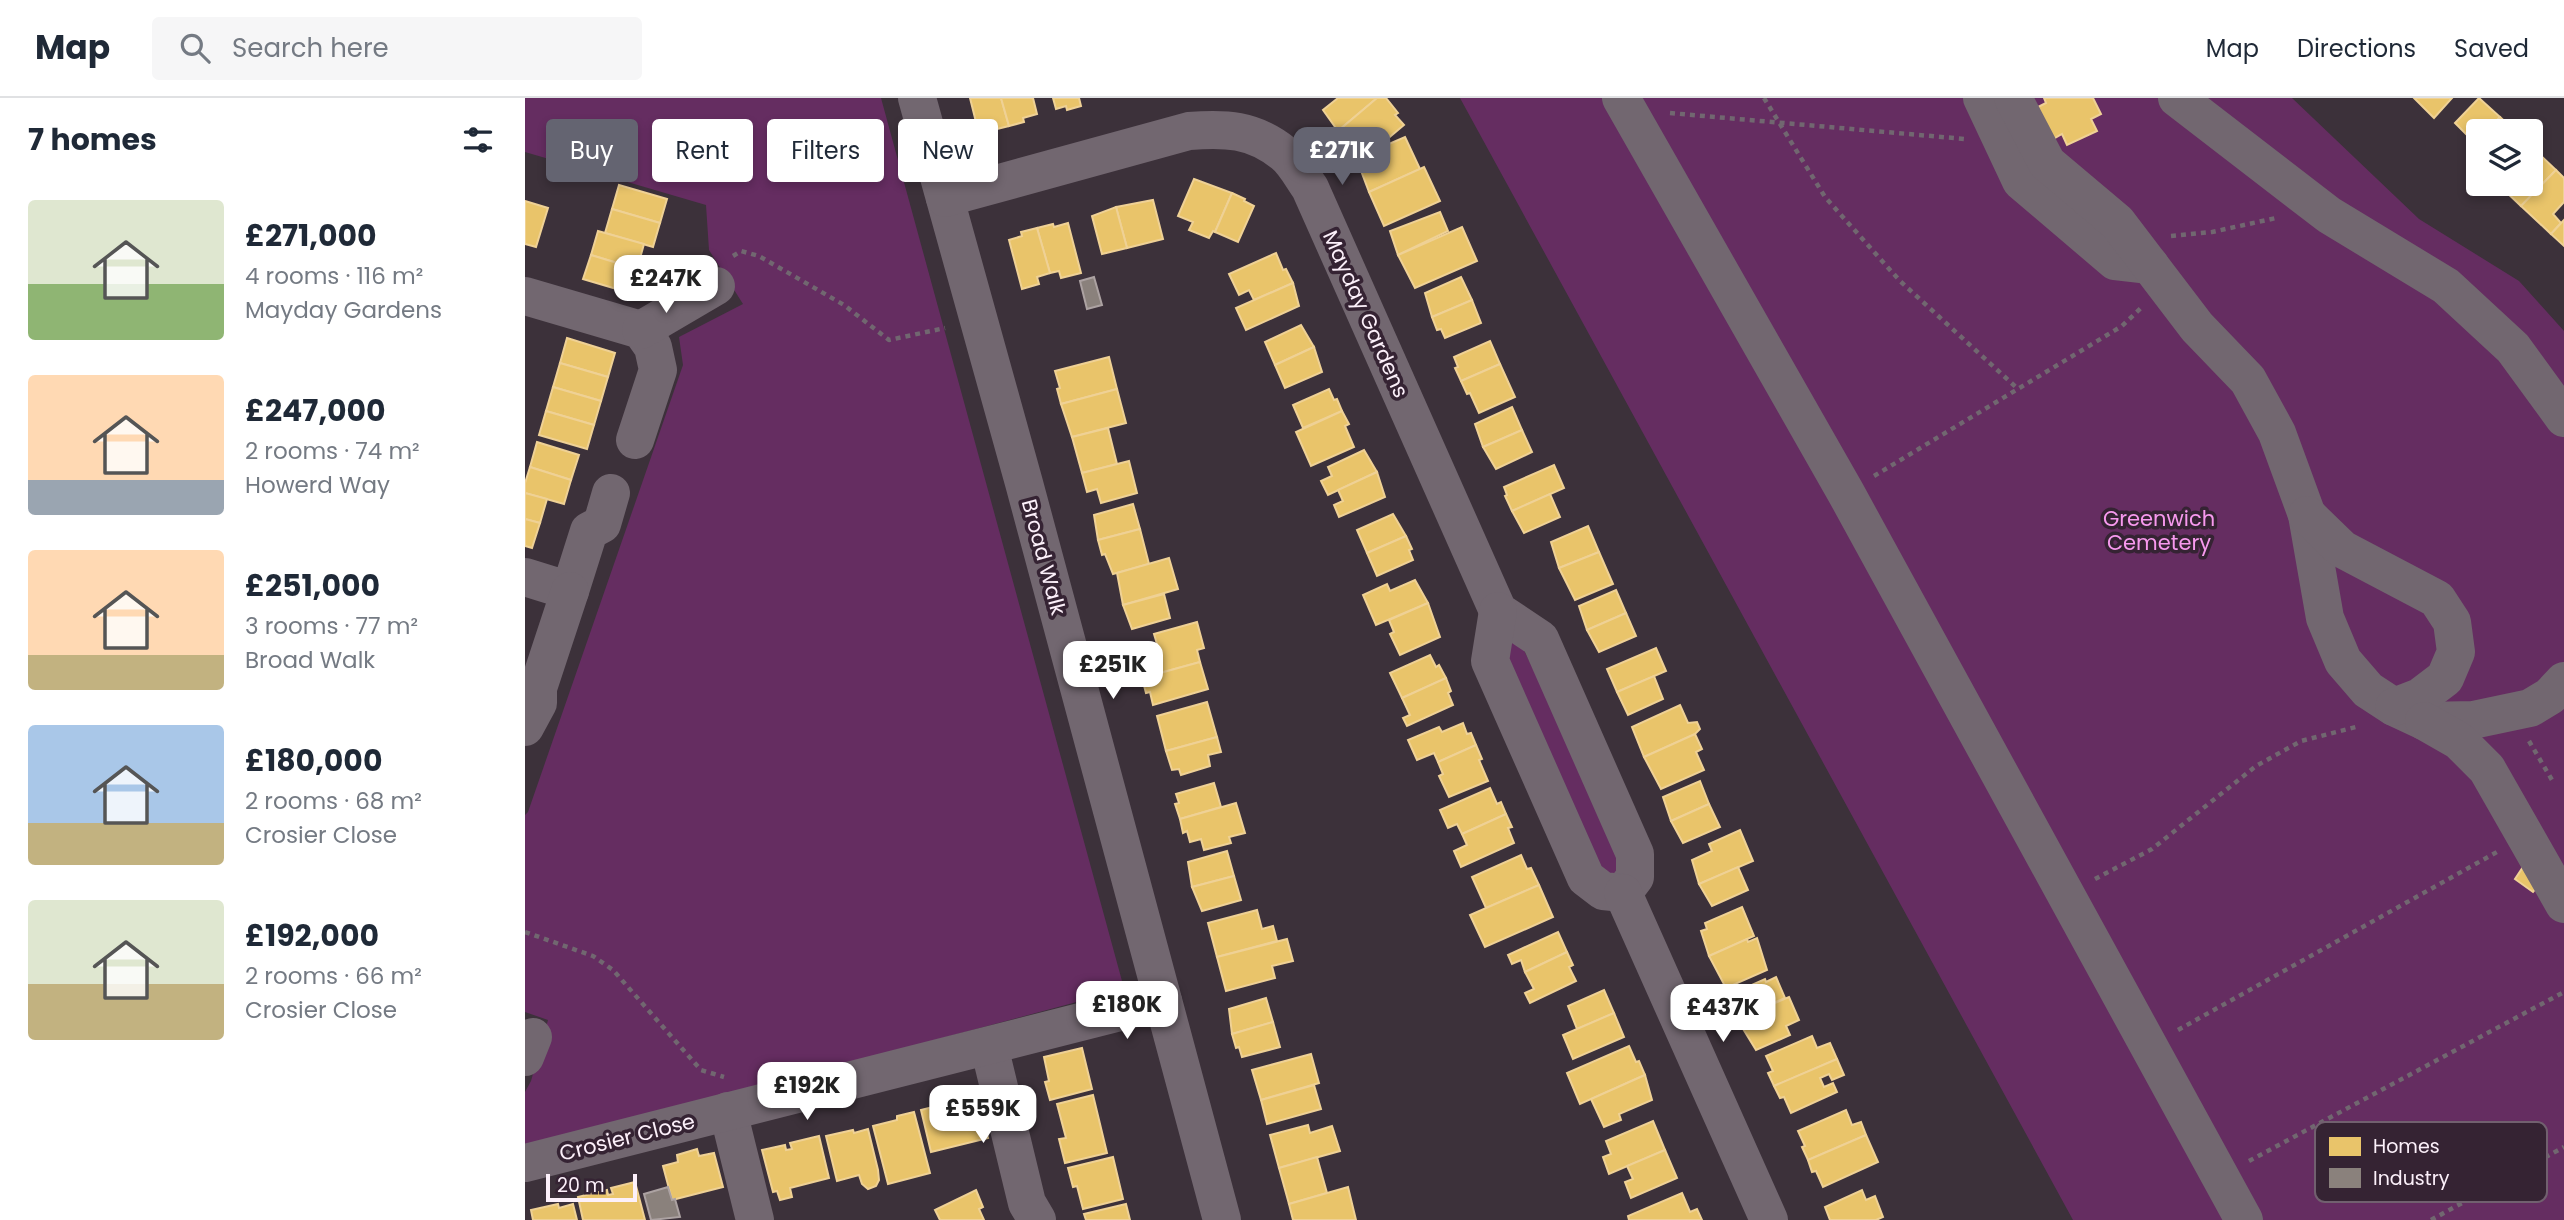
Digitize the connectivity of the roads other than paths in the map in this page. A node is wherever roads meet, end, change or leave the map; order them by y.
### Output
1 (917, 98) edge
2 (1982, 98) edge
3 (2013, 98) edge
4 (2178, 98) edge
5 (1624, 104) edge
6 (945, 198) junction
7 (2157, 275) junction
8 (716, 286) road end
9 (525, 296) edge
10 (641, 330) junction
11 (2564, 418) edge
12 (635, 440) dead end
13 (611, 493) dead end
14 (2307, 515) junction
15 (525, 577) edge
16 (570, 591) junction
17 (1498, 611) junction
18 (2564, 681) edge
19 (2409, 714) junction
20 (525, 727) edge
21 (1623, 893) junction
22 (2564, 904) edge
23 (1163, 1001) junction
24 (989, 1046) junction
25 (746, 1107) junction
26 (525, 1163) edge
27 (755, 1220) edge
28 (1037, 1220) edge
29 (1221, 1220) edge
30 (1769, 1220) edge
31 (2244, 1220) edge

1 - 6 street, Broad Walk
2 - 7 street
3 - 7 street
4 - 11 street
5 - 31 street
6 - 17 street, Mayday Gardens
6 - 23 street, Broad Walk
7 - 14 street
8 - 10 street
9 - 10 street
10 - 12 street
13 - 16 street
14 - 19 street
14 - 19 street
15 - 16 street
16 - 20 street
17 - 21 street
17 - 21 street
18 - 19 street
19 - 22 street
21 - 30 street
23 - 24 street, Crosier Close
23 - 29 street, Broad Walk
24 - 25 street, Crosier Close
24 - 28 street
25 - 26 street, Crosier Close
25 - 27 street

